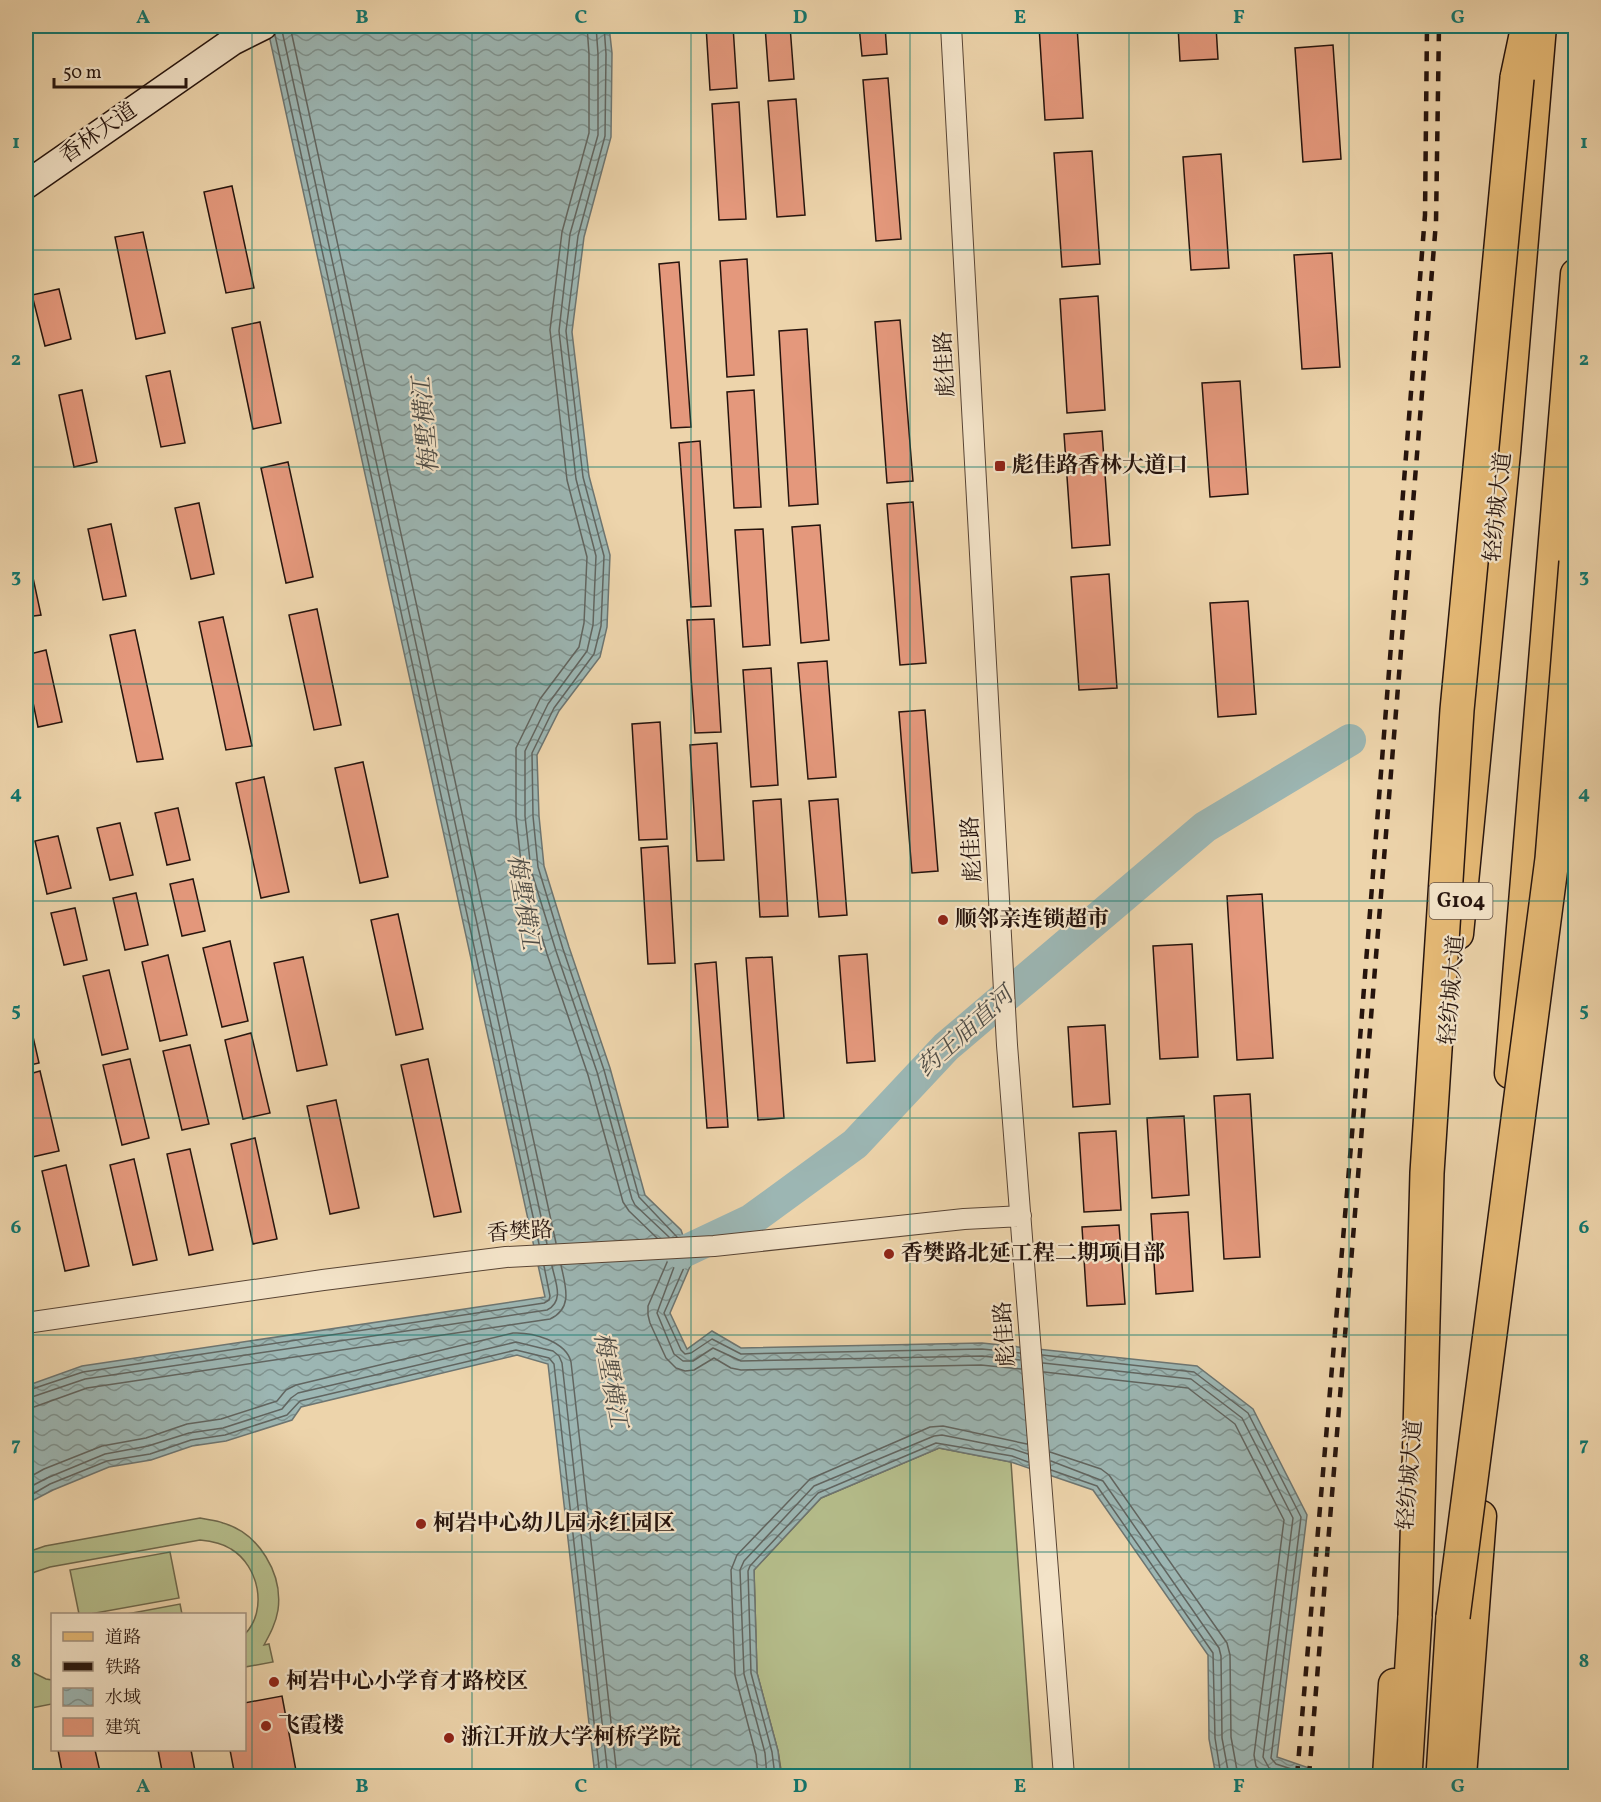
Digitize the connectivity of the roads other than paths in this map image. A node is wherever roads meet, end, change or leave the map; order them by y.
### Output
1 (263, 26) edge
2 (951, 26) edge
3 (1528, 26) edge
4 (1540, 26) edge
5 (26, 185) edge
6 (1575, 274) edge
7 (1575, 562) edge
8 (1021, 1216) junction
9 (26, 1323) edge
10 (1064, 1776) edge
11 (1388, 1776) edge
12 (1405, 1776) edge
13 (1443, 1776) edge
14 (1461, 1776) edge

1 - 5 street, 香林大道
2 - 8 street, 彪佳路
3 - 12 highway, bridge
4 - 11 main road, 轻纺城大道 / G104
6 - 14 main road, G104
7 - 13 highway, bridge
8 - 9 street, 香樊路
8 - 10 street, 彪佳路

